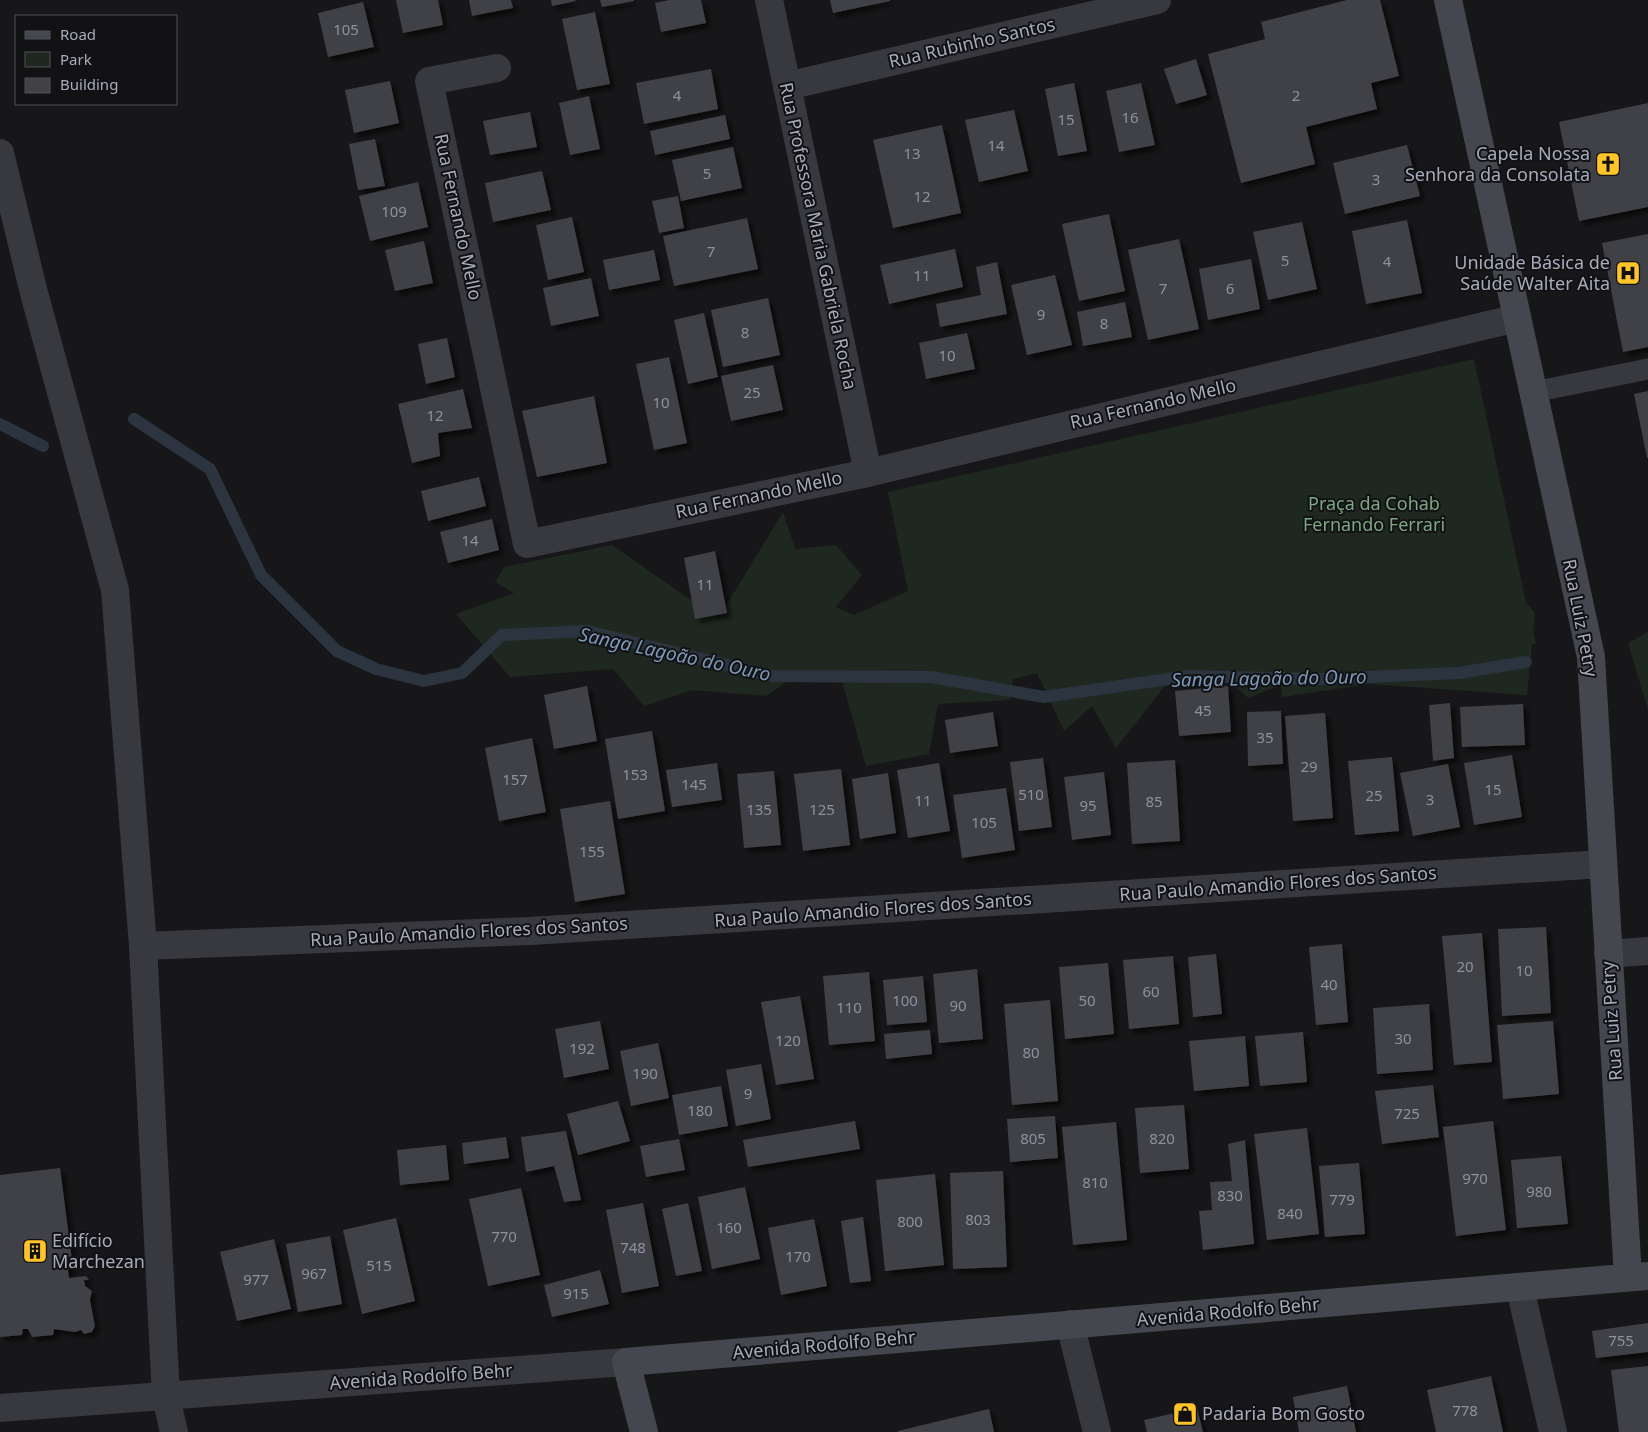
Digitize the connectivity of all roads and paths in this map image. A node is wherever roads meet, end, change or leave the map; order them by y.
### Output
1 (769, 0) edge
2 (1157, 0) edge
3 (1448, 0) edge
4 (497, 68) dead end
5 (787, 86) junction
6 (0, 153) edge
7 (1517, 318) junction
8 (1648, 369) edge
9 (1533, 392) junction
10 (868, 473) junction
11 (1603, 864) junction
12 (143, 946) junction
13 (1648, 951) edge
14 (1608, 954) junction
15 (1638, 1276) edge
16 (1520, 1288) junction
17 (1070, 1324) junction
18 (626, 1362) junction
19 (166, 1397) junction
20 (0, 1408) edge
21 (174, 1432) edge
22 (644, 1432) edge
23 (1097, 1432) edge
24 (1554, 1432) edge

1 - 5 street, Rua Professora Maria Gabriela Rocha
2 - 5 street, Rua Rubinho Santos
3 - 7 street, Rua Luiz Petry
4 - 10 street, Rua Fernando Mello
5 - 10 street, Rua Professora Maria Gabriela Rocha
6 - 12 street
7 - 9 street, Rua Luiz Petry
7 - 10 street, Rua Fernando Mello
8 - 9 lane
9 - 11 street, Rua Luiz Petry
11 - 12 street, Rua Paulo Amandio Flores dos Santos
11 - 14 street, Rua Luiz Petry
12 - 19 street
13 - 14 street
14 - 15 street, Rua Luiz Petry
15 - 16 street, Avenida Rodolfo Behr
16 - 17 street, Avenida Rodolfo Behr
16 - 24 street
17 - 18 street, Avenida Rodolfo Behr
17 - 23 street
18 - 19 street, Avenida Rodolfo Behr
18 - 22 street
19 - 20 street, Avenida Rodolfo Behr
19 - 21 street

